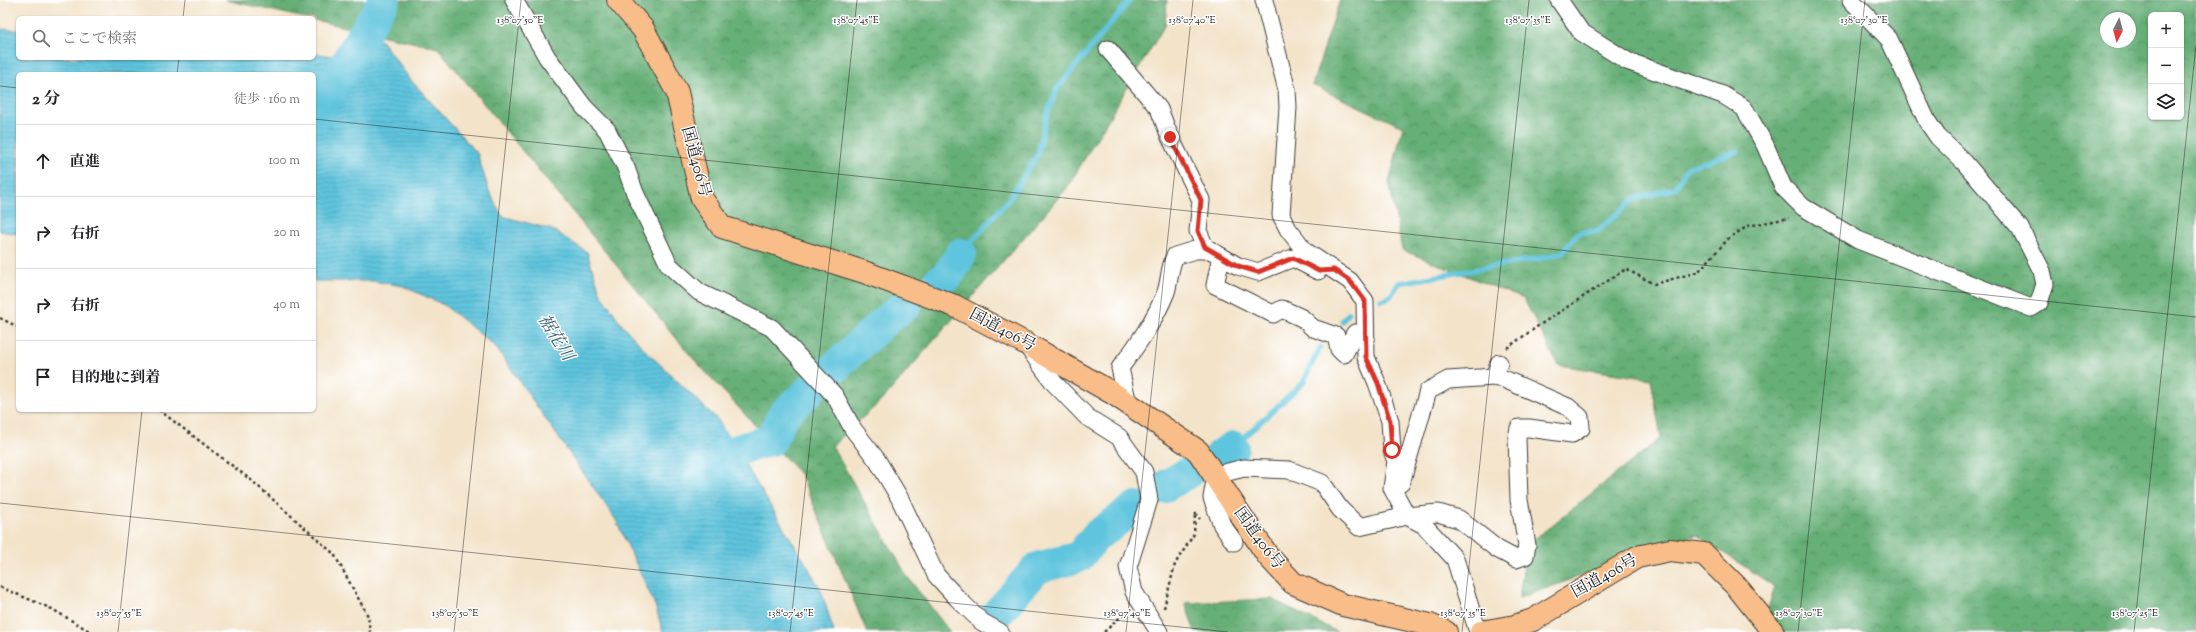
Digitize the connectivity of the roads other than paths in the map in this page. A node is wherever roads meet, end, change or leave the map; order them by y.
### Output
1 (514, 0) edge
2 (618, 0) edge
3 (1264, 0) edge
4 (1559, 0) edge
5 (1851, 0) edge
6 (1108, 50) dead end
7 (1215, 253) junction
8 (1334, 270) junction
9 (1366, 339) junction
10 (1025, 342) junction
11 (1128, 404) junction
12 (1216, 476) junction
13 (1397, 496) junction
14 (1407, 516) junction
15 (1230, 537) road end
16 (1000, 632) edge
17 (1159, 632) edge
18 (1446, 632) edge
19 (1478, 632) edge
20 (1481, 632) edge
21 (1773, 632) edge

1 - 16 street
2 - 10 highway, 国道406号
3 - 8 street
4 - 5 street
6 - 7 street
7 - 8 street
7 - 9 street
7 - 11 street
8 - 9 street
9 - 13 street
10 - 11 highway, 国道406号
10 - 17 street
11 - 12 highway, 国道406号
12 - 14 street
12 - 15 street
12 - 18 highway, 国道406号
13 - 14 street
13 - 14 street
14 - 19 street
20 - 21 highway, 国道406号

